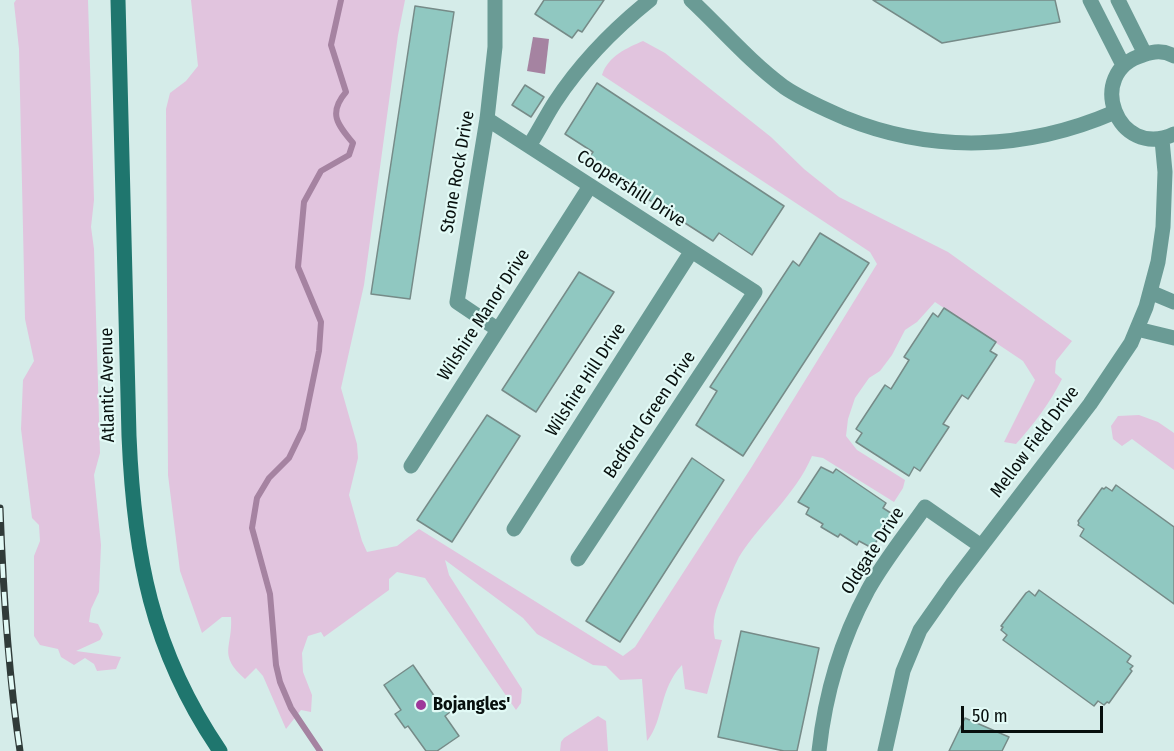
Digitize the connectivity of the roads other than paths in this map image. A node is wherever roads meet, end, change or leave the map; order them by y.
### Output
1 (118, 0) edge
2 (495, 0) edge
3 (650, 0) edge
4 (691, 0) edge
5 (1090, 0) edge
6 (1118, 0) edge
7 (1145, 54) junction
8 (1174, 56) edge
9 (1123, 65) junction
10 (1115, 112) junction
11 (487, 119) junction
12 (1168, 137) edge
13 (529, 146) junction
14 (590, 186) junction
15 (692, 252) junction
16 (755, 292) joint
17 (1150, 292) junction
18 (1174, 302) edge
19 (497, 329) junction
20 (1137, 329) junction
21 (1174, 338) edge
22 (411, 466) dead end
23 (514, 529) dead end
24 (981, 546) junction
25 (578, 559) dead end
26 (220, 751) edge
27 (819, 751) edge
28 (885, 751) edge

1 - 26 main road, Atlantic Avenue
2 - 11 street, Stone Rock Drive
3 - 13 street
4 - 10 street
5 - 9 street
6 - 7 street
7 - 8 street
7 - 9 street
9 - 10 street
10 - 12 street, Mellow Field Drive
11 - 13 street, Coopershill Drive
11 - 19 street, Stone Rock Drive
12 - 17 street, Mellow Field Drive
13 - 14 street, Coopershill Drive
14 - 15 street, Coopershill Drive
14 - 19 street, Wilshire Manor Drive
15 - 16 street, Coopershill Drive
15 - 23 street, Wilshire Hill Drive
16 - 25 street, Bedford Green Drive
17 - 18 street
17 - 20 street, Mellow Field Drive
19 - 22 street, Wilshire Manor Drive
20 - 21 street
20 - 24 street, Mellow Field Drive
24 - 27 street, Oldgate Drive
24 - 28 street, Mellow Field Drive

